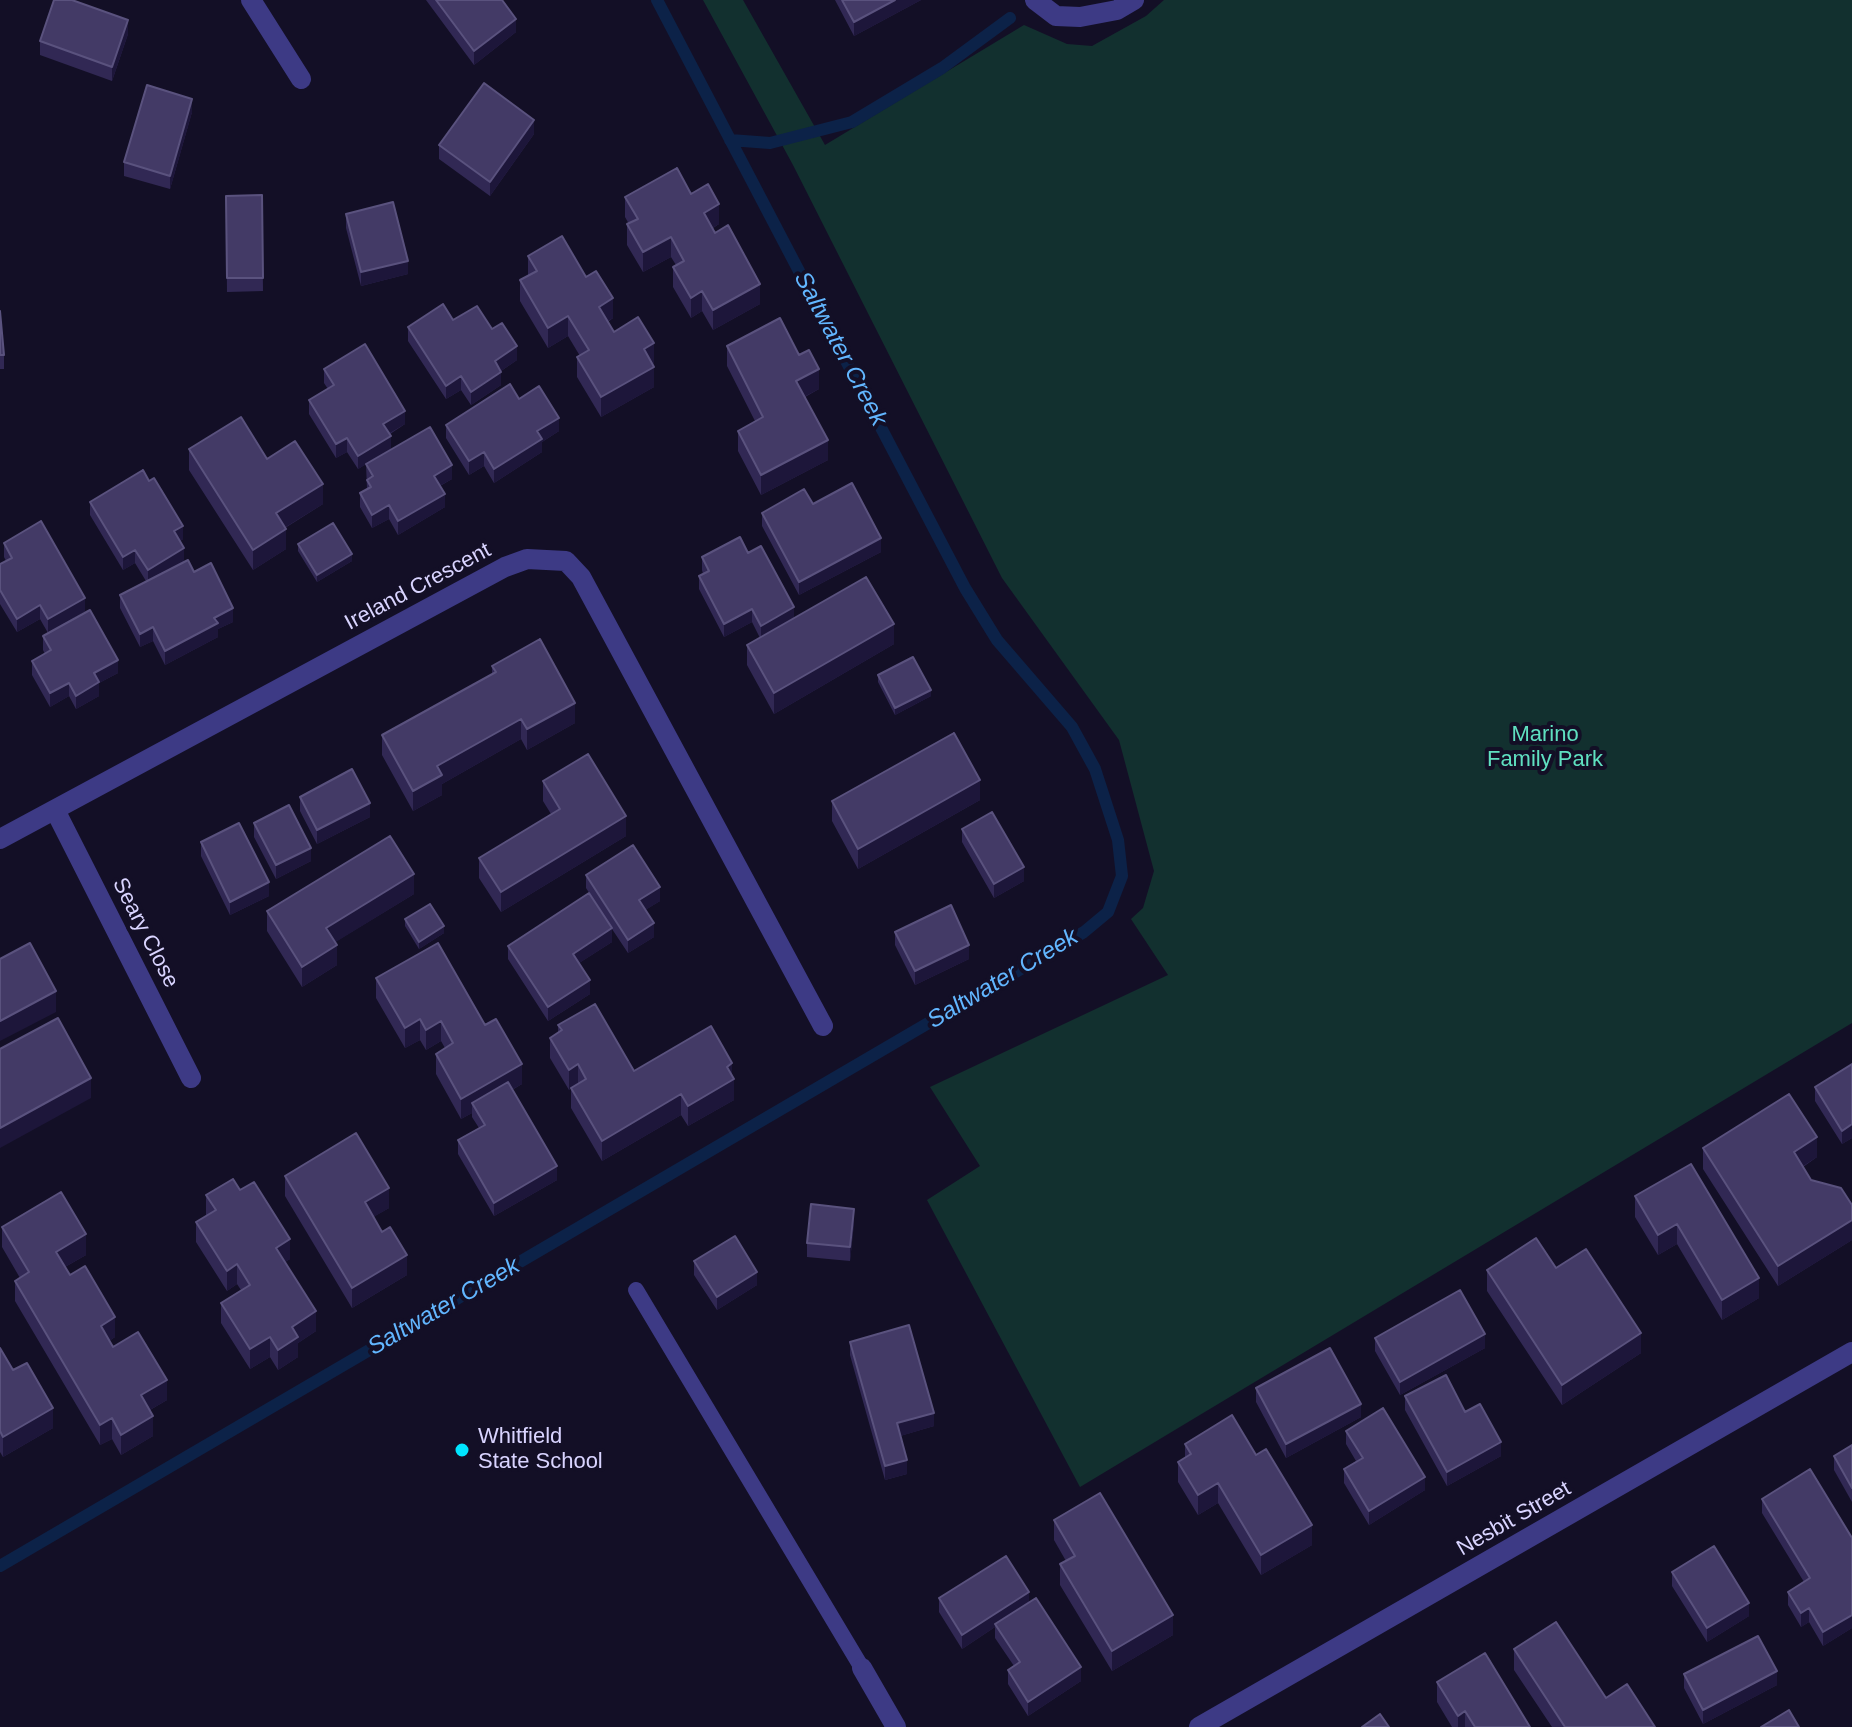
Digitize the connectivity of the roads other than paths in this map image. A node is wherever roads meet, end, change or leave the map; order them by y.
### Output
1 (251, 0) edge
2 (1035, 0) edge
3 (1134, 0) edge
4 (301, 79) dead end
5 (55, 810) junction
6 (0, 839) edge
7 (823, 1026) dead end
8 (191, 1078) dead end
9 (636, 1290) dead end
10 (1852, 1352) edge
11 (862, 1668) joint
12 (896, 1727) edge
13 (1199, 1727) edge

1 - 4 street
2 - 3 street
5 - 6 street, Ireland Crescent
5 - 7 street, Ireland Crescent
5 - 8 street, Seary Close
9 - 11 lane
10 - 13 street, Nesbit Street
11 - 12 street

